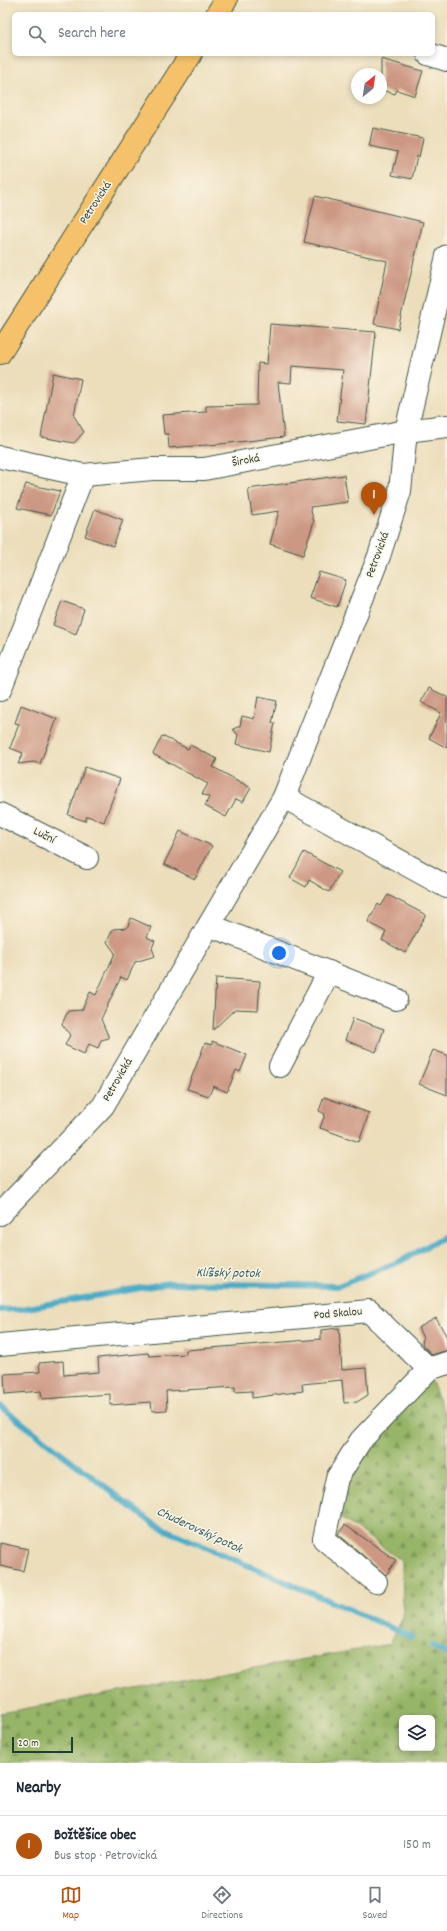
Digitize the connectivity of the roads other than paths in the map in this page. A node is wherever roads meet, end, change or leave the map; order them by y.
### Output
1 (226, 0) edge
2 (218, 12) edge
3 (190, 56) edge
4 (434, 56) edge
5 (447, 60) edge
6 (447, 256) edge
7 (0, 353) edge
8 (447, 426) edge
9 (406, 431) junction
10 (0, 457) edge
11 (83, 475) junction
12 (0, 690) edge
13 (284, 797) junction
14 (0, 814) edge
15 (87, 858) dead end
16 (447, 887) edge
17 (209, 925) junction
18 (329, 972) junction
19 (396, 999) dead end
20 (280, 1066) dead end
21 (0, 1214) edge
22 (0, 1345) edge
23 (438, 1366) edge
24 (376, 1582) dead end

1 - 2 main road
3 - 7 main road, Petrovická
4 - 5 street
6 - 9 street, Petrovická
8 - 9 street, Široká
9 - 11 street, Široká
9 - 13 street, Petrovická
10 - 11 street, Široká
11 - 12 street
13 - 16 street
13 - 17 street, Petrovická
14 - 15 street, Luční
17 - 18 street
17 - 21 street, Petrovická
18 - 19 street
18 - 20 street
22 - 23 street, Pod Skalou
23 - 24 street, Pod Skalou

